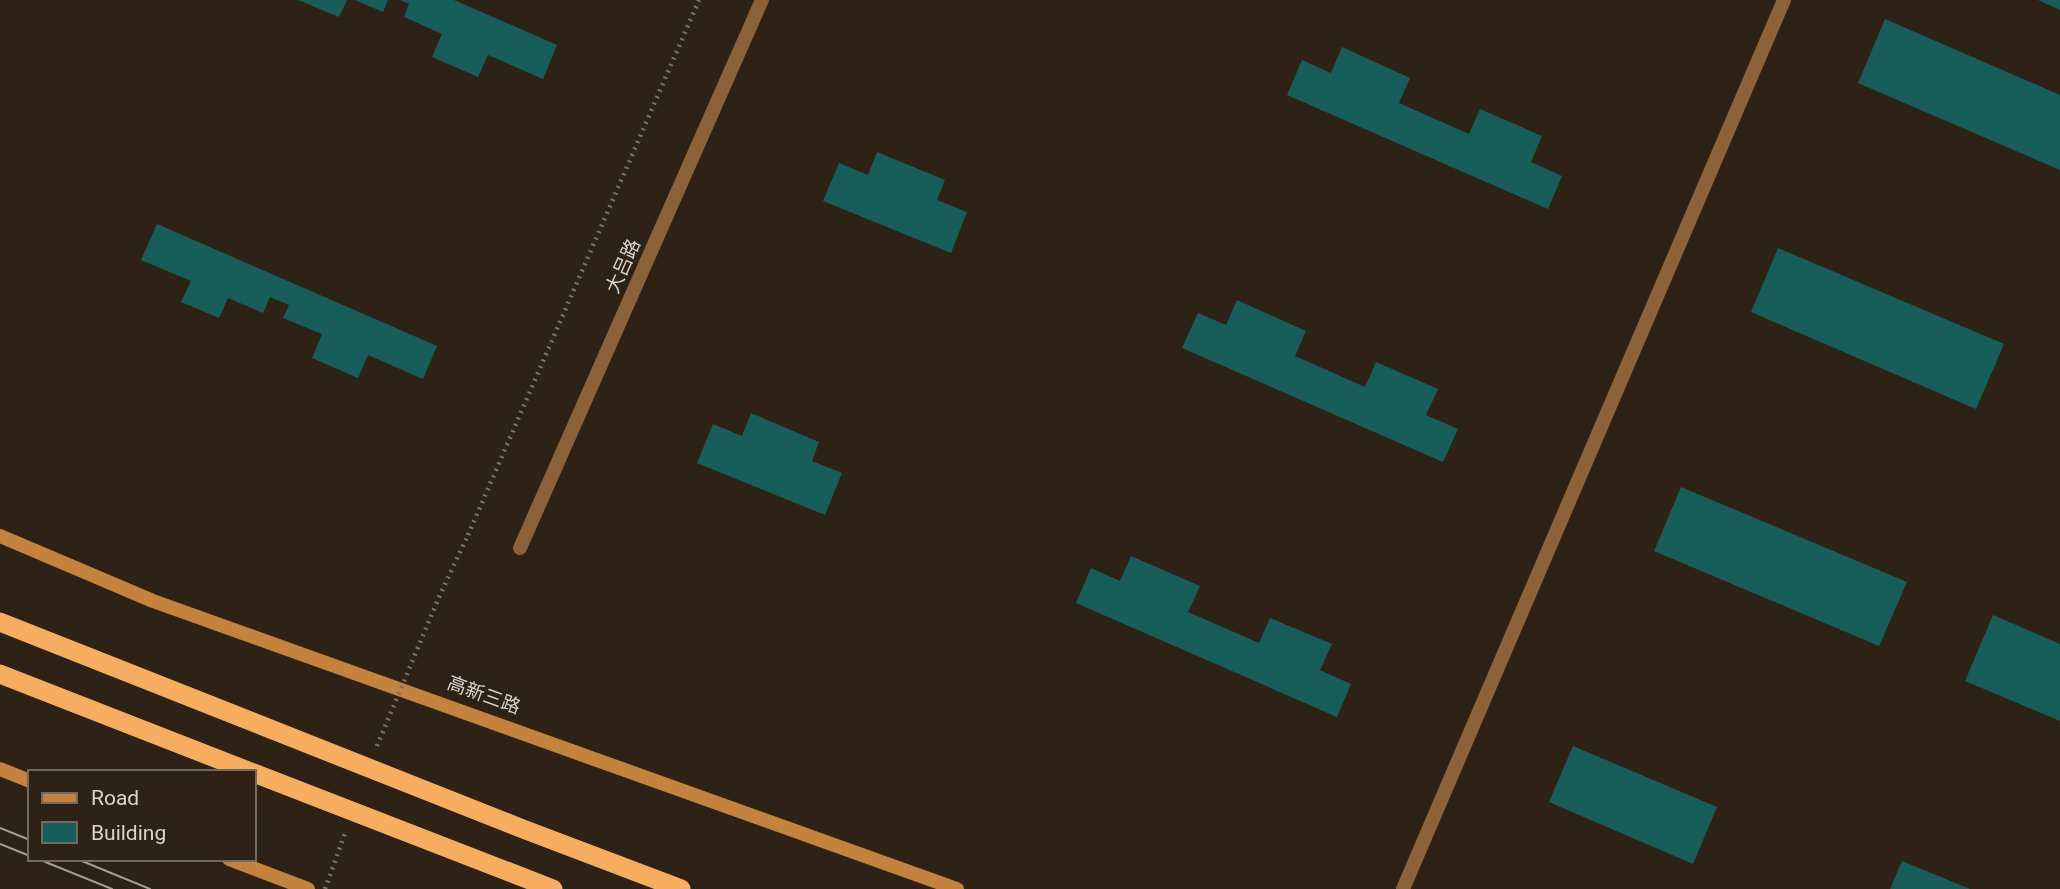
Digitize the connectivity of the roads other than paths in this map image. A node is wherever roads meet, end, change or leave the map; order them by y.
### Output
1 (762, 0) edge
2 (1784, 0) edge
3 (0, 536) edge
4 (520, 548) dead end
5 (0, 622) edge
6 (0, 674) edge
7 (0, 769) edge
8 (248, 770) edge
9 (256, 773) edge
10 (28, 780) edge
11 (234, 861) edge
12 (308, 889) edge
13 (552, 889) edge
14 (681, 889) edge
15 (957, 889) edge
16 (1403, 889) edge

1 - 4 street, 大吕路
2 - 16 street
3 - 15 main road, 高新三路
5 - 14 highway, bridge
6 - 8 highway
7 - 10 main road
9 - 13 highway, bridge
11 - 12 main road

